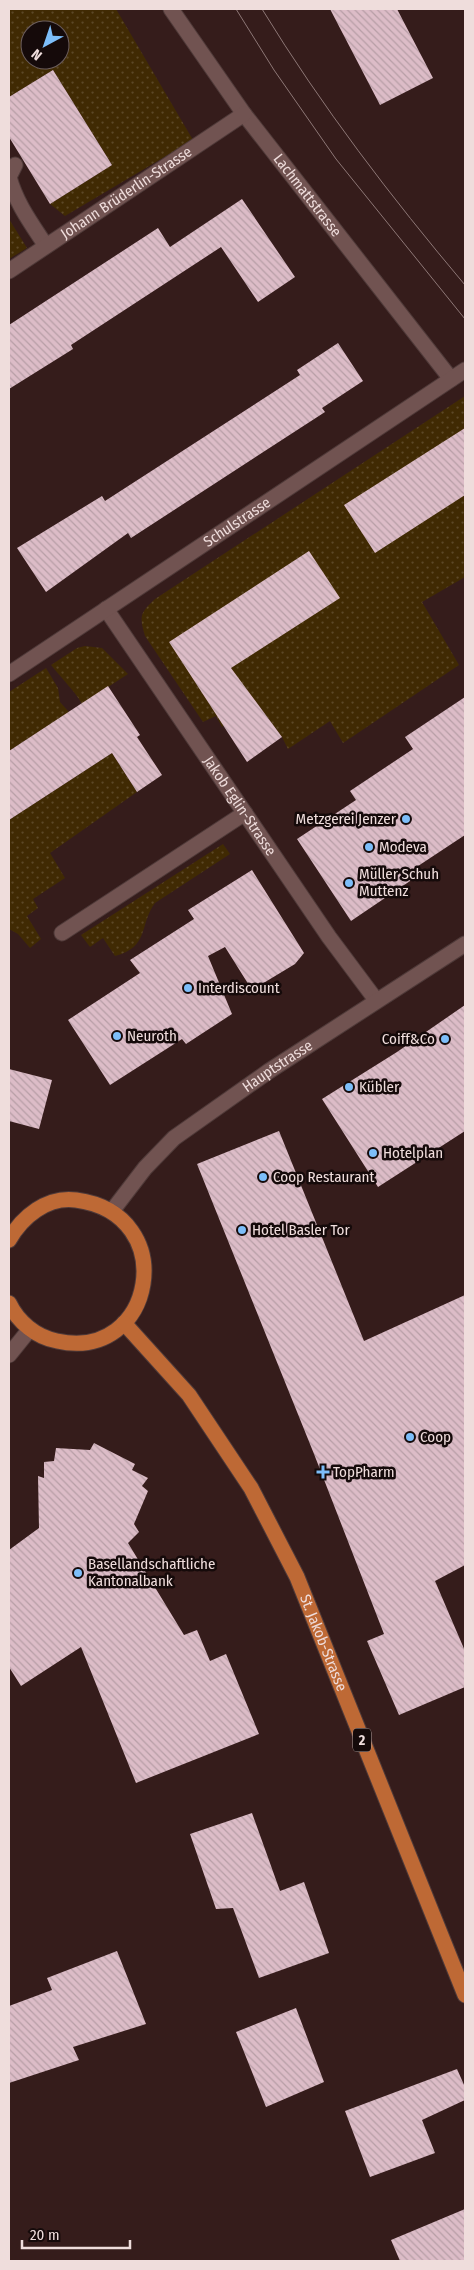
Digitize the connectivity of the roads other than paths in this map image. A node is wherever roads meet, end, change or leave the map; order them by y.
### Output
1 (171, 9) edge
2 (244, 114) junction
3 (15, 165) dead end
4 (46, 246) junction
5 (9, 271) edge
6 (465, 370) edge
7 (451, 379) junction
8 (106, 609) junction
9 (9, 674) edge
10 (246, 813) junction
11 (62, 933) dead end
12 (465, 944) edge
13 (376, 1000) junction
14 (112, 1211) junction
15 (13, 1224) edge
16 (9, 1240) edge
17 (9, 1303) edge
18 (124, 1324) junction
19 (30, 1329) junction
20 (9, 1355) edge
21 (465, 1995) edge

1 - 2 street, Lachmattstrasse
2 - 4 street, Johann Brüderlin-Strasse
2 - 7 street, Lachmattstrasse
3 - 4 street
4 - 5 street, Johann Brüderlin-Strasse
6 - 7 street, Schulstrasse
7 - 8 street, Schulstrasse
8 - 9 street, Schulstrasse
8 - 10 street, Jakob Eglin-Strasse
10 - 11 street
10 - 13 street, Jakob Eglin-Strasse
12 - 13 street, Hauptstrasse
13 - 14 street, Hauptstrasse
14 - 15 main road
14 - 18 main road
15 - 16 main road
17 - 19 main road
18 - 19 main road
18 - 21 main road, St. Jakob-Strasse / 2
19 - 20 street

